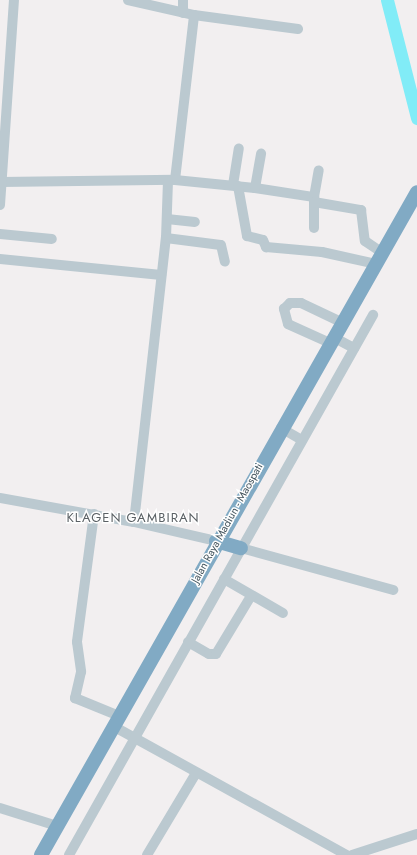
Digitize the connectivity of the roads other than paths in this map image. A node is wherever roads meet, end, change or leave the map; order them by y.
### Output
1 (14, 0) edge
2 (128, 0) edge
3 (183, 0) edge
4 (183, 13) junction
5 (194, 15) junction
6 (298, 29) dead end
7 (3, 81) edge
8 (2, 148) edge
9 (239, 148) dead end
10 (261, 154) dead end
11 (319, 170) dead end
12 (172, 180) junction
13 (1, 182) edge
14 (235, 186) junction
15 (255, 188) junction
16 (417, 192) edge
17 (314, 200) junction
18 (0, 206) edge
19 (167, 219) junction
20 (195, 222) dead end
21 (314, 228) dead end
22 (0, 234) edge
23 (166, 238) junction
24 (52, 239) dead end
25 (379, 258) junction
26 (0, 259) edge
27 (225, 262) dead end
28 (161, 275) junction
29 (373, 315) dead end
30 (341, 322) junction
31 (331, 340) junction
32 (354, 348) junction
33 (281, 428) junction
34 (302, 440) junction
35 (0, 498) edge
36 (94, 514) junction
37 (134, 522) junction
38 (216, 541) junction
39 (241, 548) junction
40 (224, 579) junction
41 (393, 590) dead end
42 (251, 596) junction
43 (283, 613) dead end
44 (188, 642) junction
45 (116, 721) junction
46 (136, 739) junction
47 (196, 773) junction
48 (0, 808) edge
49 (57, 826) junction
50 (417, 834) edge
51 (41, 855) edge
52 (69, 855) edge
53 (147, 855) edge
54 (347, 855) edge
55 (352, 855) edge

1 - 7 street
2 - 4 street
3 - 4 street
4 - 5 street
5 - 6 street
5 - 12 street
7 - 8 street
8 - 13 street
9 - 14 street
10 - 15 street
11 - 17 street
12 - 13 street
12 - 14 street
12 - 19 street
13 - 18 street
14 - 15 street
14 - 25 street
15 - 17 street
16 - 25 highway, Jalan Raya Madiun - Maospati
17 - 21 street
17 - 25 street
19 - 20 street
19 - 23 street
22 - 24 street
23 - 27 street
23 - 28 street
25 - 30 highway, Jalan Raya Madiun - Maospati
26 - 28 street
28 - 37 street
29 - 32 street
30 - 31 highway, Jalan Raya Madiun - Maospati
30 - 31 street
31 - 32 street
31 - 33 highway, Jalan Raya Madiun - Maospati
32 - 34 street
33 - 34 street
33 - 38 highway, Jalan Raya Madiun - Maospati
34 - 39 street
35 - 36 street
36 - 37 street
36 - 45 street
37 - 38 street
38 - 39 highway
38 - 45 highway, Jalan Raya Madiun - Maospati
39 - 40 street
39 - 41 street
40 - 42 street
40 - 44 street
42 - 43 street
42 - 44 street
44 - 46 street
45 - 46 street
45 - 49 highway, Jalan Raya Madiun - Maospati
46 - 47 street
46 - 52 street
47 - 53 street
47 - 54 street
48 - 49 street
49 - 51 highway, Jalan Raya Madiun - Maospati
50 - 55 street

